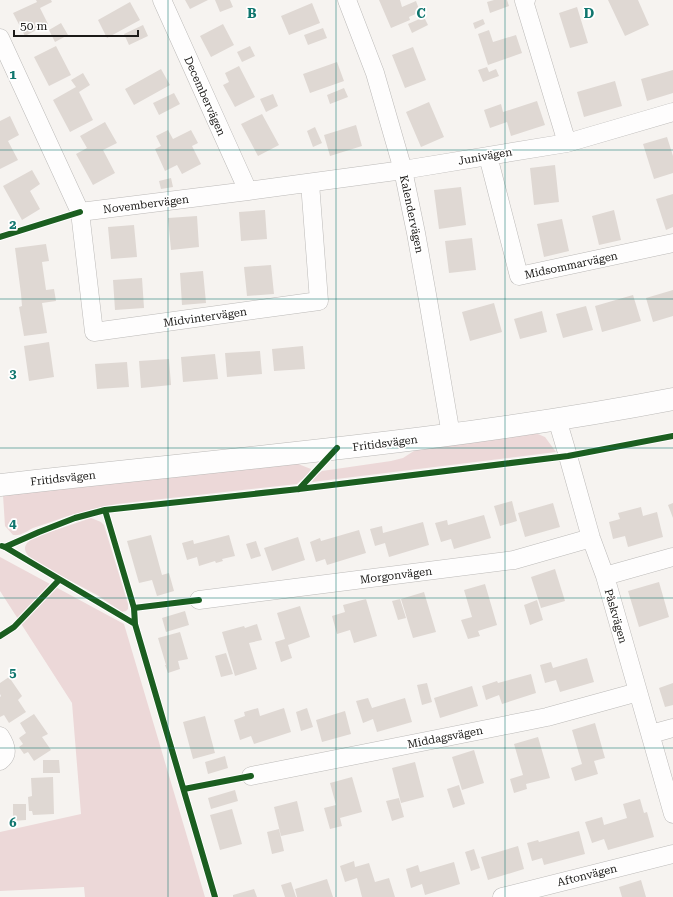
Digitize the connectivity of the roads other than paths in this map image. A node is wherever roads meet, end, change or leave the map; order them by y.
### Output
1 (162, 0) edge
2 (346, 0) edge
3 (526, 0) edge
4 (0, 38) edge
5 (673, 112) edge
6 (567, 143) junction
7 (488, 156) junction
8 (403, 170) junction
9 (310, 183) junction
10 (248, 191) junction
11 (80, 212) junction
12 (673, 243) edge
13 (673, 399) edge
14 (556, 419) junction
15 (451, 435) junction
16 (0, 485) edge
17 (591, 538) junction
18 (673, 557) edge
19 (605, 576) junction
20 (199, 600) dead end
21 (638, 692) junction
22 (673, 728) edge
23 (651, 734) junction
24 (0, 736) edge
25 (0, 762) edge
26 (252, 776) dead end
27 (673, 814) edge
28 (673, 854) edge
29 (502, 897) edge

1 - 10 street, Decembervägen
2 - 8 street, Kalendervägen
3 - 6 street
4 - 11 street
5 - 6 street, Junivägen
6 - 7 street, Junivägen
7 - 8 street, Junivägen
7 - 12 street, Midsommarvägen
8 - 9 street, Novembervägen
8 - 15 street, Kalendervägen
9 - 10 street, Novembervägen
9 - 11 street, Midvintervägen
10 - 11 street, Novembervägen
13 - 14 street, Fritidsvägen
14 - 15 street, Fritidsvägen
14 - 17 street, Påskvägen
15 - 16 street, Fritidsvägen
17 - 19 street, Påskvägen
17 - 20 street, Morgonvägen
18 - 19 street
19 - 21 street, Påskvägen
21 - 23 street, Påskvägen
21 - 26 street, Middagsvägen
22 - 23 street
23 - 27 street, Påskvägen
24 - 25 street
28 - 29 street, Aftonvägen

